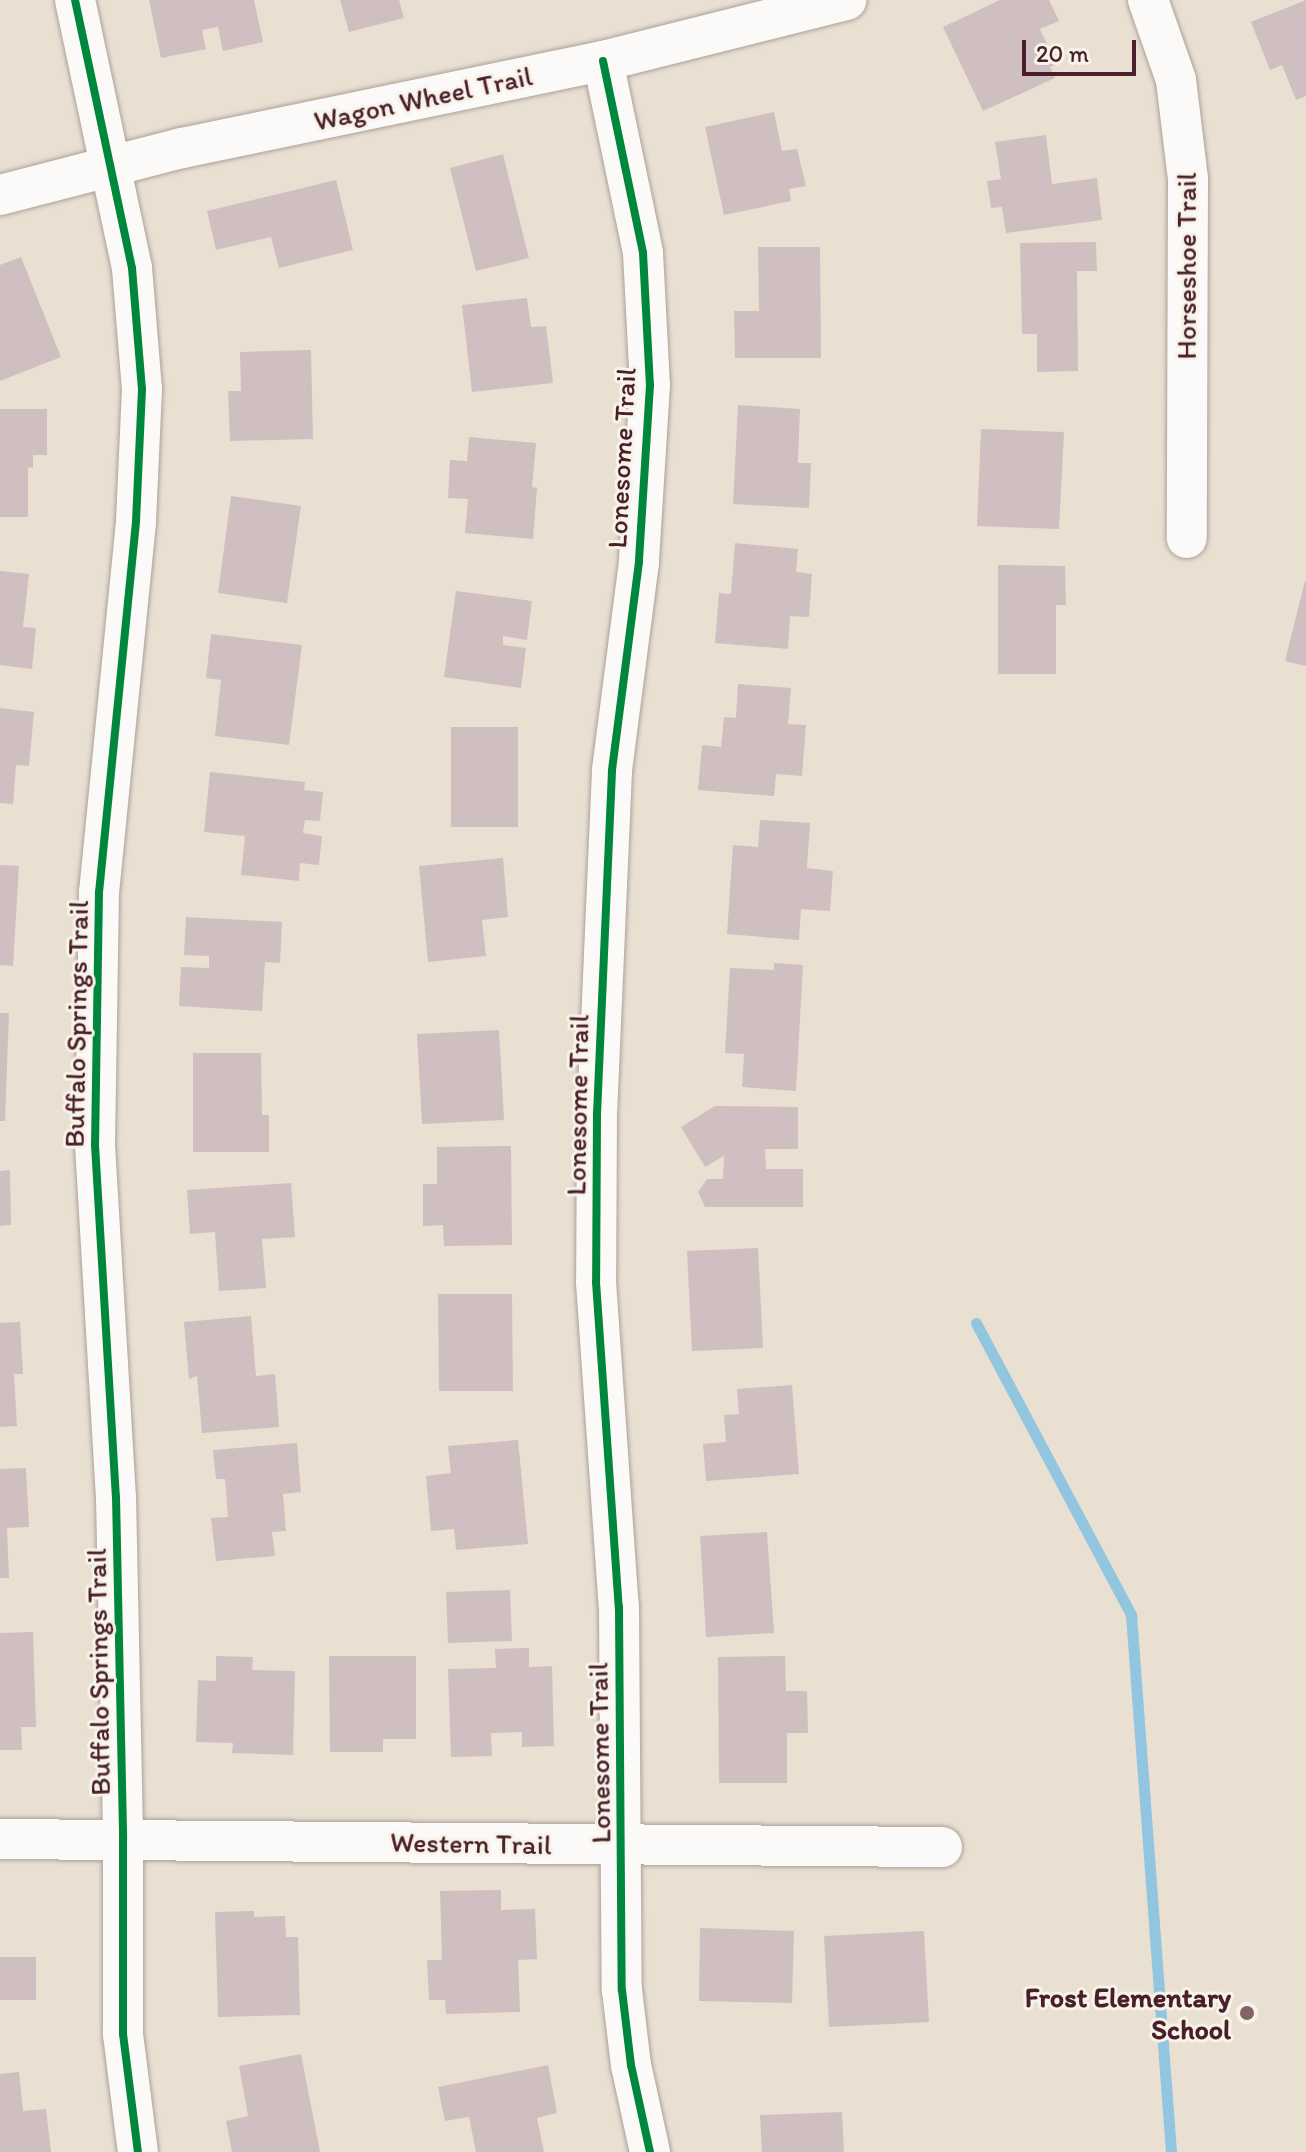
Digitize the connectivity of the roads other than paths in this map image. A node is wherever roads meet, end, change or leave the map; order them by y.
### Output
1 (75, 0) edge
2 (846, 0) edge
3 (1148, 0) edge
4 (603, 61) junction
5 (111, 166) junction
6 (0, 195) edge
7 (1187, 538) dead end
8 (0, 1839) edge
9 (123, 1839) junction
10 (623, 1845) junction
11 (942, 1847) dead end
12 (138, 2152) edge
13 (650, 2152) edge

1 - 5 street, Buffalo Springs Trail
2 - 4 street, Wagon Wheel Trail
3 - 7 street, Horseshoe Trail
4 - 5 street, Wagon Wheel Trail
4 - 10 street, Lonesome Trail
5 - 6 street, Wagon Wheel Trail
5 - 9 street, Buffalo Springs Trail
8 - 9 street, Western Trail
9 - 10 street, Western Trail
9 - 12 street, Buffalo Springs Trail
10 - 11 street, Western Trail
10 - 13 street, Lonesome Trail

